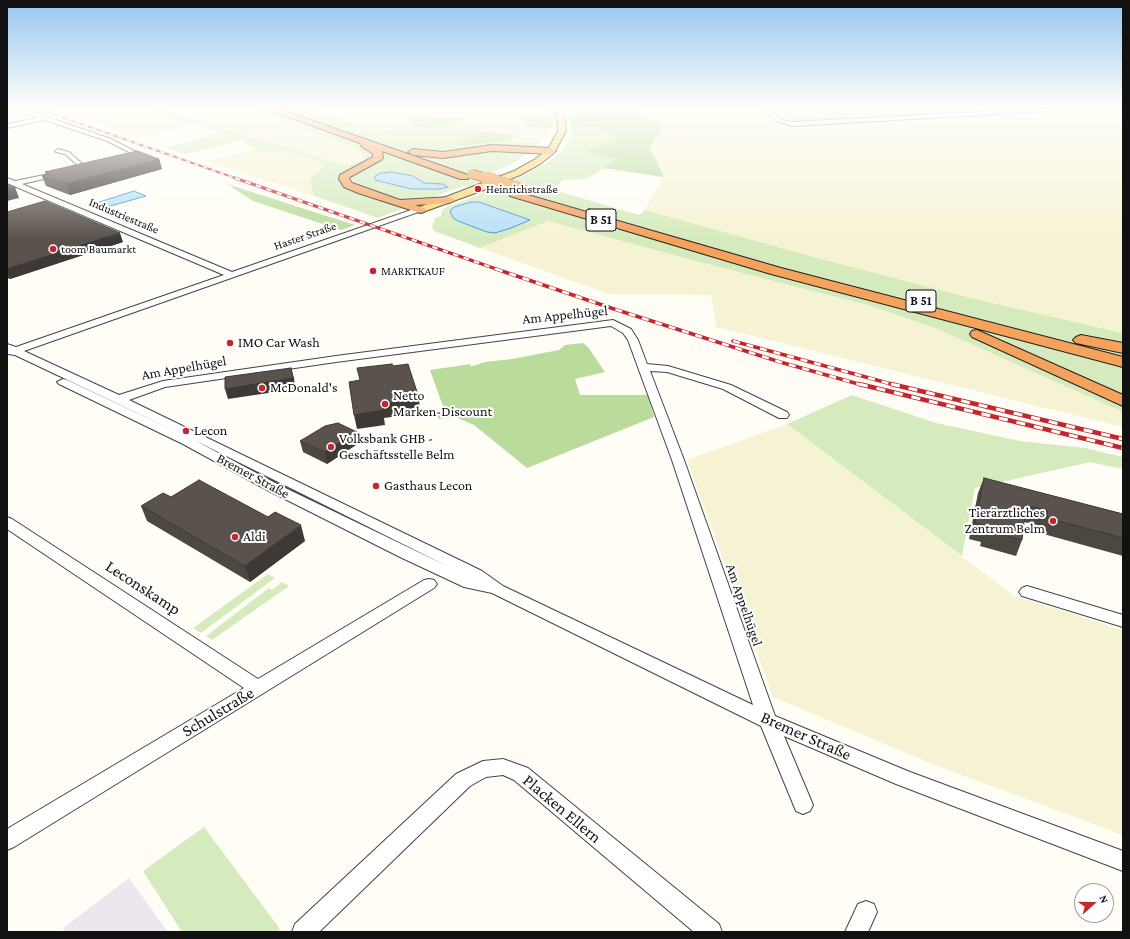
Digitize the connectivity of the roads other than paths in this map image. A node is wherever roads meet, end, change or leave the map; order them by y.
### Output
1 (58, 151) dead end
2 (131, 151) edge
3 (375, 151) edge
4 (386, 151) edge
5 (404, 151) edge
6 (407, 151) edge
7 (472, 151) joint
8 (551, 151) edge
9 (127, 159) edge
10 (395, 163) dead end
11 (384, 164) dead end
12 (92, 168) edge
13 (357, 168) junction
14 (437, 168) junction
15 (85, 169) junction
16 (77, 171) edge
17 (70, 172) edge
18 (468, 175) junction
19 (7, 180) edge
20 (16, 183) junction
21 (518, 192) junction
22 (450, 200) junction
23 (392, 201) junction
24 (420, 210) junction
25 (231, 275) junction
26 (862, 294) junction
27 (1060, 337) junction
28 (1123, 348) edge
29 (10, 351) edge
30 (1123, 354) edge
31 (1123, 362) edge
32 (644, 367) junction
33 (120, 399) junction
34 (1123, 401) edge
35 (783, 415) dead end
36 (7, 522) edge
37 (429, 584) dead end
38 (498, 590) junction
39 (1027, 592) dead end
40 (1123, 621) edge
41 (258, 688) junction
42 (769, 720) junction
43 (803, 805) dead end
44 (7, 840) edge
45 (1123, 861) edge
46 (866, 912) dead end
47 (303, 932) edge
48 (710, 932) edge
49 (856, 932) edge

1 - 15 street
2 - 9 street
3 - 13 highway
4 - 14 highway, B 51
5 - 18 highway, B 51
6 - 7 highway
7 - 18 highway
8 - 22 main road, Haster Straße
10 - 14 highway
11 - 13 highway
12 - 15 street
13 - 23 highway
14 - 18 highway, B 51
15 - 16 street
17 - 20 street
18 - 21 highway, B 51
19 - 20 street, Industriestraße
20 - 25 street, Industriestraße
21 - 26 highway, B 51
21 - 27 highway, B 51
22 - 23 highway
22 - 24 main road, Haster Straße
23 - 24 highway
24 - 25 street, Haster Straße
25 - 29 street, Haster Straße
26 - 31 highway, B 51
26 - 34 highway, B 51
27 - 28 highway, B 51
27 - 30 highway, B 51
29 - 33 street, Bremer Straße
29 - 38 street, Bremer Straße
32 - 33 street, Am Appelhügel
32 - 35 street
32 - 42 street, Am Appelhügel
33 - 38 street, Bremer Straße
36 - 41 street, Leconskamp
37 - 41 street, Schulstraße
38 - 42 street, Bremer Straße
39 - 40 street
41 - 44 street, Schulstraße
42 - 43 street
42 - 45 street, Bremer Straße
46 - 49 street
47 - 48 street, Placken Ellern

